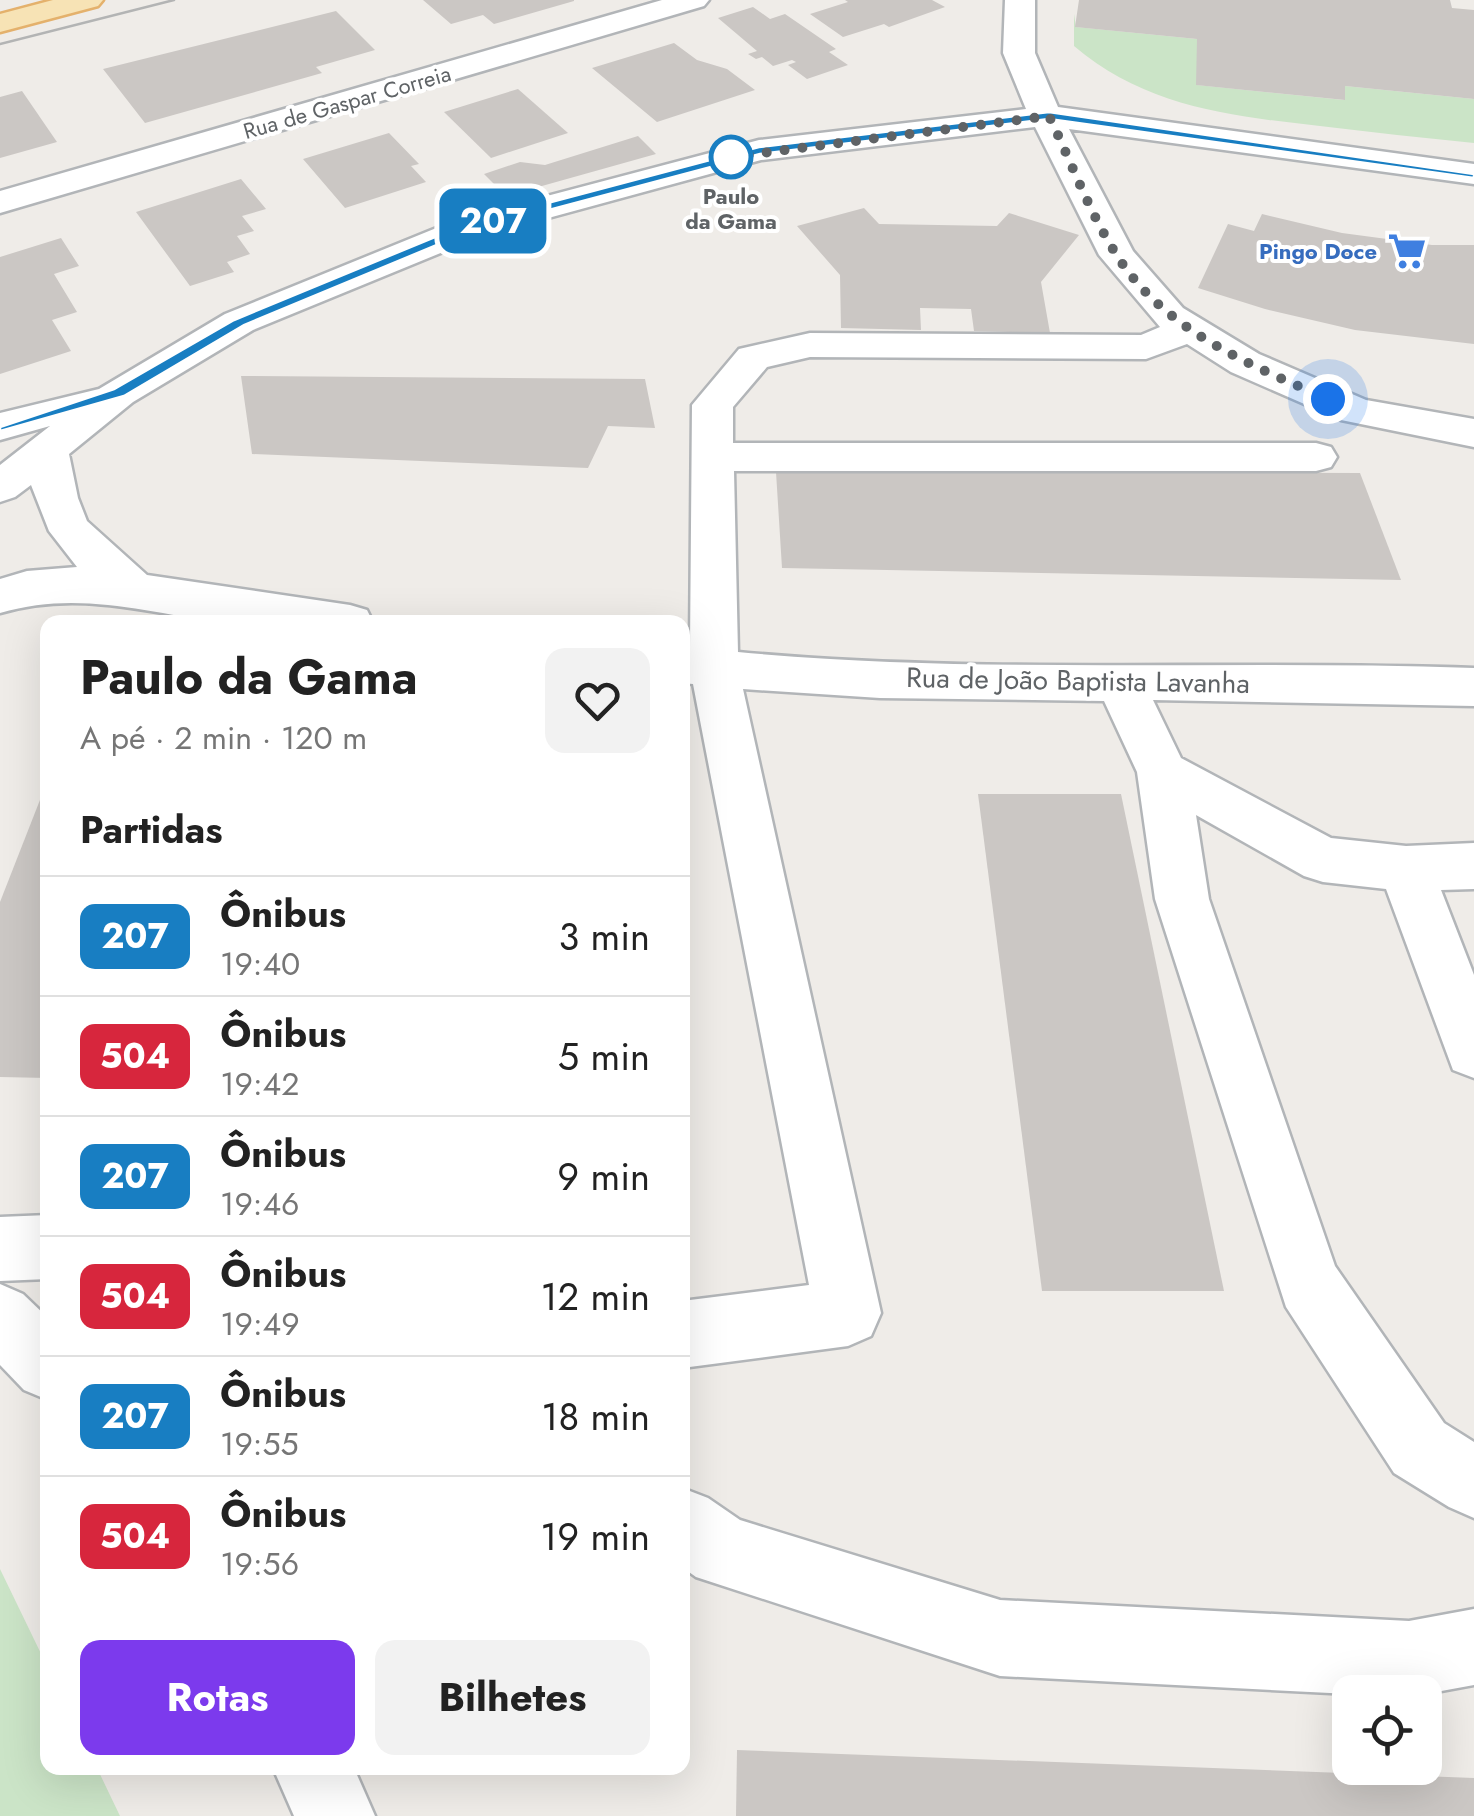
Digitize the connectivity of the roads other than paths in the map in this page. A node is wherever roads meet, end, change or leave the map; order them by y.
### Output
1 (88, 0) edge
2 (694, 0) edge
3 (1020, 0) edge
4 (0, 23) edge
5 (1049, 116) junction
6 (1474, 174) edge
7 (0, 202) edge
8 (1190, 328) junction
9 (119, 392) junction
10 (0, 427) edge
11 (1474, 433) edge
12 (47, 451) junction
13 (713, 457) junction
14 (1316, 457) dead end
15 (0, 487) edge
16 (132, 588) junction
17 (0, 596) edge
18 (289, 615) edge
19 (698, 667) edge
20 (1119, 682) junction
21 (1474, 687) edge
22 (1163, 772) junction
23 (1474, 866) edge
24 (1406, 869) junction
25 (1474, 1052) edge
26 (40, 1247) edge
27 (0, 1249) edge
28 (0, 1317) edge
29 (690, 1334) edge
30 (40, 1358) edge
31 (1474, 1482) edge
32 (690, 1529) edge
33 (1474, 1647) edge
34 (316, 1775) edge
35 (335, 1816) edge

1 - 4 main road
2 - 7 street, Rua de Gaspar Correia
3 - 5 street
5 - 6 street
5 - 8 street
5 - 9 street
8 - 11 street
8 - 13 street
9 - 10 street
9 - 12 street
12 - 15 street
12 - 16 street
13 - 14 street
13 - 19 street
16 - 17 street
16 - 18 street
19 - 20 street, Rua de João Baptista Lavanha
19 - 29 street
20 - 21 street, Rua de João Baptista Lavanha
20 - 22 street
22 - 24 street
22 - 31 street
23 - 24 street
24 - 25 street
26 - 27 street
28 - 30 street
32 - 33 street
34 - 35 street

